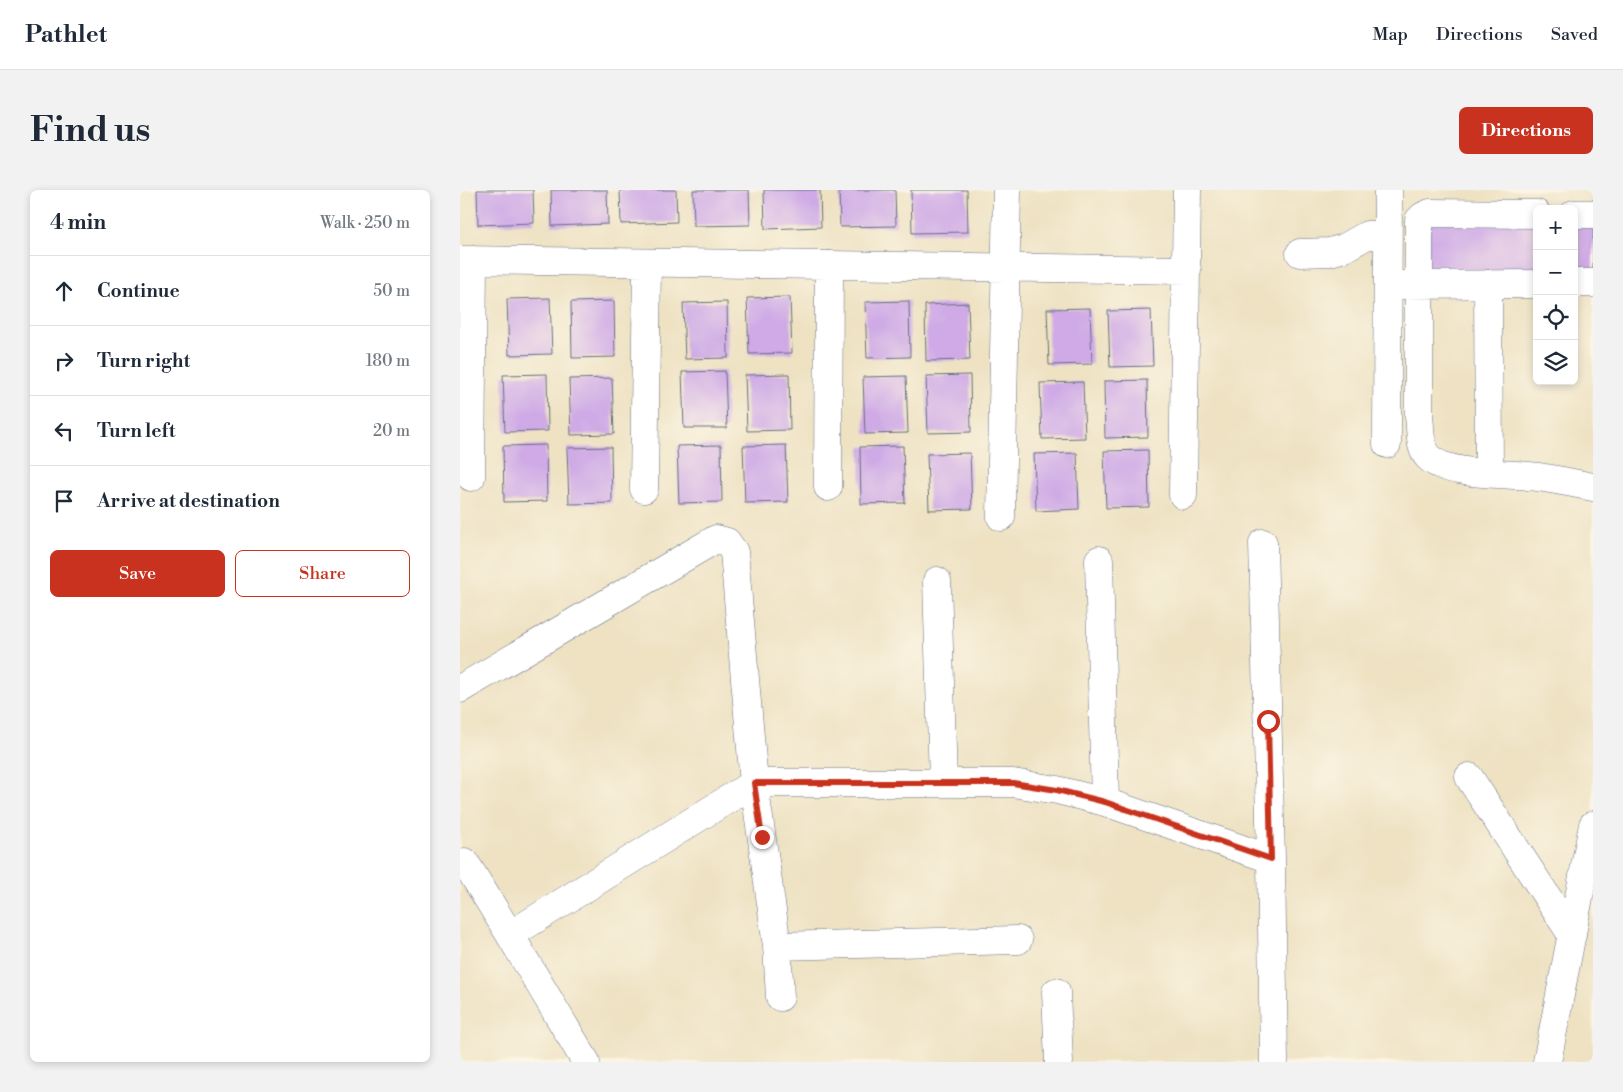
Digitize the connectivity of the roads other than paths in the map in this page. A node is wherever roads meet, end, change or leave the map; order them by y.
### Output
1 (1007, 190) edge
2 (1187, 190) edge
3 (1388, 190) edge
4 (1533, 214) edge
5 (1578, 214) edge
6 (1593, 214) edge
7 (1387, 235) junction
8 (1300, 253) dead end
9 (466, 260) edge
10 (647, 262) junction
11 (829, 265) junction
12 (1006, 268) junction
13 (1186, 270) junction
14 (1578, 283) edge
15 (1593, 283) edge
16 (1488, 284) junction
17 (1533, 284) edge
18 (1420, 285) junction
19 (1388, 286) junction
20 (1387, 444) dead end
21 (1489, 473) junction
22 (471, 477) dead end
23 (828, 487) dead end
24 (1593, 487) edge
25 (644, 489) dead end
26 (1183, 495) dead end
27 (1002, 517) dead end
28 (1263, 543) dead end
29 (1100, 560) dead end
30 (937, 581) dead end
31 (460, 688) edge
32 (1469, 777) dead end
33 (944, 782) junction
34 (754, 783) junction
35 (1105, 802) junction
36 (1593, 825) edge
37 (1271, 859) junction
38 (465, 862) dead end
39 (1572, 934) junction
40 (510, 935) junction
41 (1018, 940) dead end
42 (777, 946) junction
43 (1056, 992) dead end
44 (780, 998) dead end
45 (586, 1062) edge
46 (1059, 1062) edge
47 (1274, 1062) edge
48 (1547, 1062) edge

1 - 12 street
2 - 13 street
3 - 7 street
4 - 18 street
5 - 6 street
7 - 8 street
7 - 19 street
9 - 10 street
9 - 22 street
10 - 11 street
10 - 25 street
11 - 12 street
11 - 23 street
12 - 13 street
12 - 27 street
13 - 26 street
14 - 15 street
16 - 17 street
16 - 18 street
16 - 21 street
18 - 19 street
18 - 21 street
19 - 20 street
21 - 24 street
28 - 37 street
29 - 35 street
30 - 33 street
31 - 34 street
32 - 39 street
33 - 34 street
33 - 35 street
34 - 40 street
34 - 42 street
35 - 37 street
36 - 39 street
37 - 47 street
38 - 40 street
39 - 48 street
40 - 45 street
41 - 42 street
42 - 44 street
43 - 46 street

